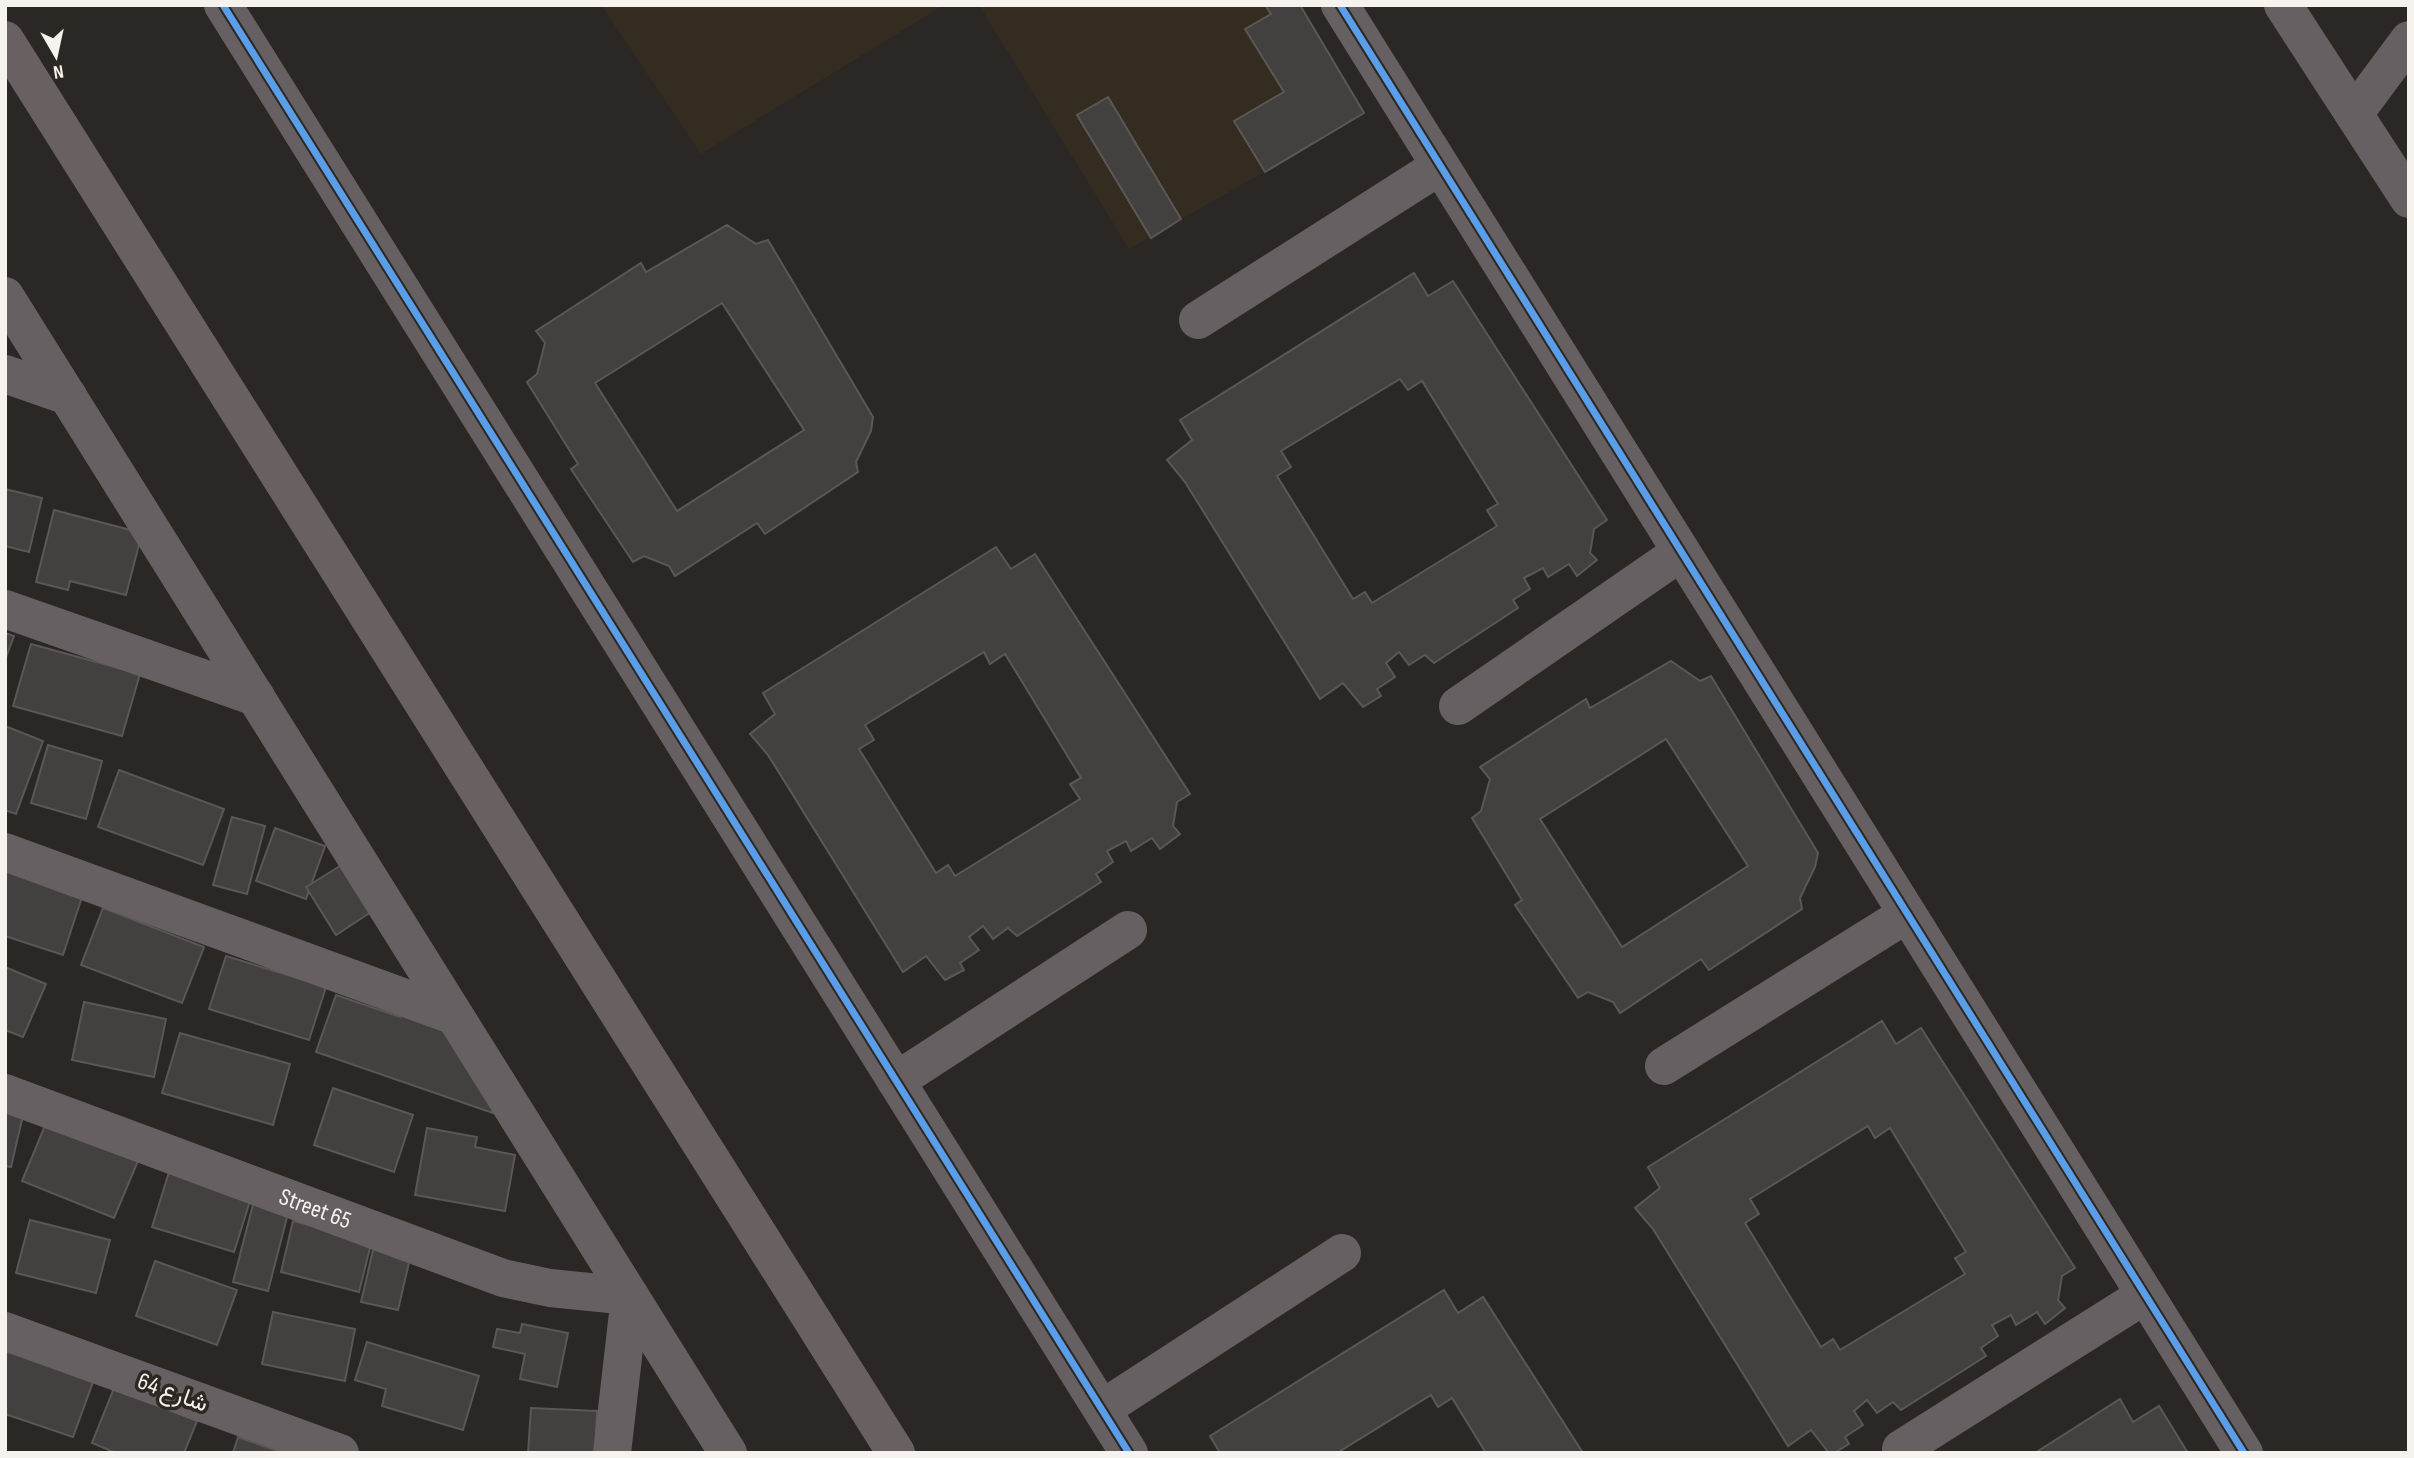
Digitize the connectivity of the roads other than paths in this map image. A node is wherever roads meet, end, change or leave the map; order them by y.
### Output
1 (223, 5) edge
2 (1340, 5) edge
3 (2283, 5) edge
4 (5, 40) edge
5 (2409, 40) edge
6 (2354, 114) junction
7 (1440, 166) junction
8 (2409, 199) edge
9 (5, 296) edge
10 (1198, 320) dead end
11 (5, 374) edge
12 (68, 397) junction
13 (1681, 552) junction
14 (5, 609) edge
15 (256, 697) junction
16 (1458, 706) dead end
17 (5, 852) edge
18 (1907, 914) junction
19 (1128, 930) dead end
20 (452, 1014) junction
21 (1664, 1066) dead end
22 (896, 1081) junction
23 (5, 1093) edge
24 (1342, 1253) dead end
25 (2145, 1294) junction
26 (631, 1296) junction
27 (5, 1331) edge
28 (1102, 1409) junction
29 (1901, 1449) dead end
30 (340, 1453) edge
31 (612, 1453) edge
32 (728, 1453) edge
33 (896, 1453) edge
34 (1129, 1453) edge
35 (2244, 1453) edge

1 - 22 street
2 - 7 street
3 - 6 street
4 - 33 main road
5 - 6 street
6 - 8 street
7 - 10 street
7 - 13 street
9 - 12 street
11 - 12 street
12 - 15 street
13 - 16 street
13 - 18 street
14 - 15 street
15 - 20 street
17 - 20 street
18 - 21 street
18 - 25 street
19 - 22 street
20 - 26 street
22 - 28 street
23 - 26 street, Street 65
24 - 28 street
25 - 29 street
25 - 35 street
26 - 31 street
26 - 32 street
27 - 30 street, شارع 64
28 - 34 street

